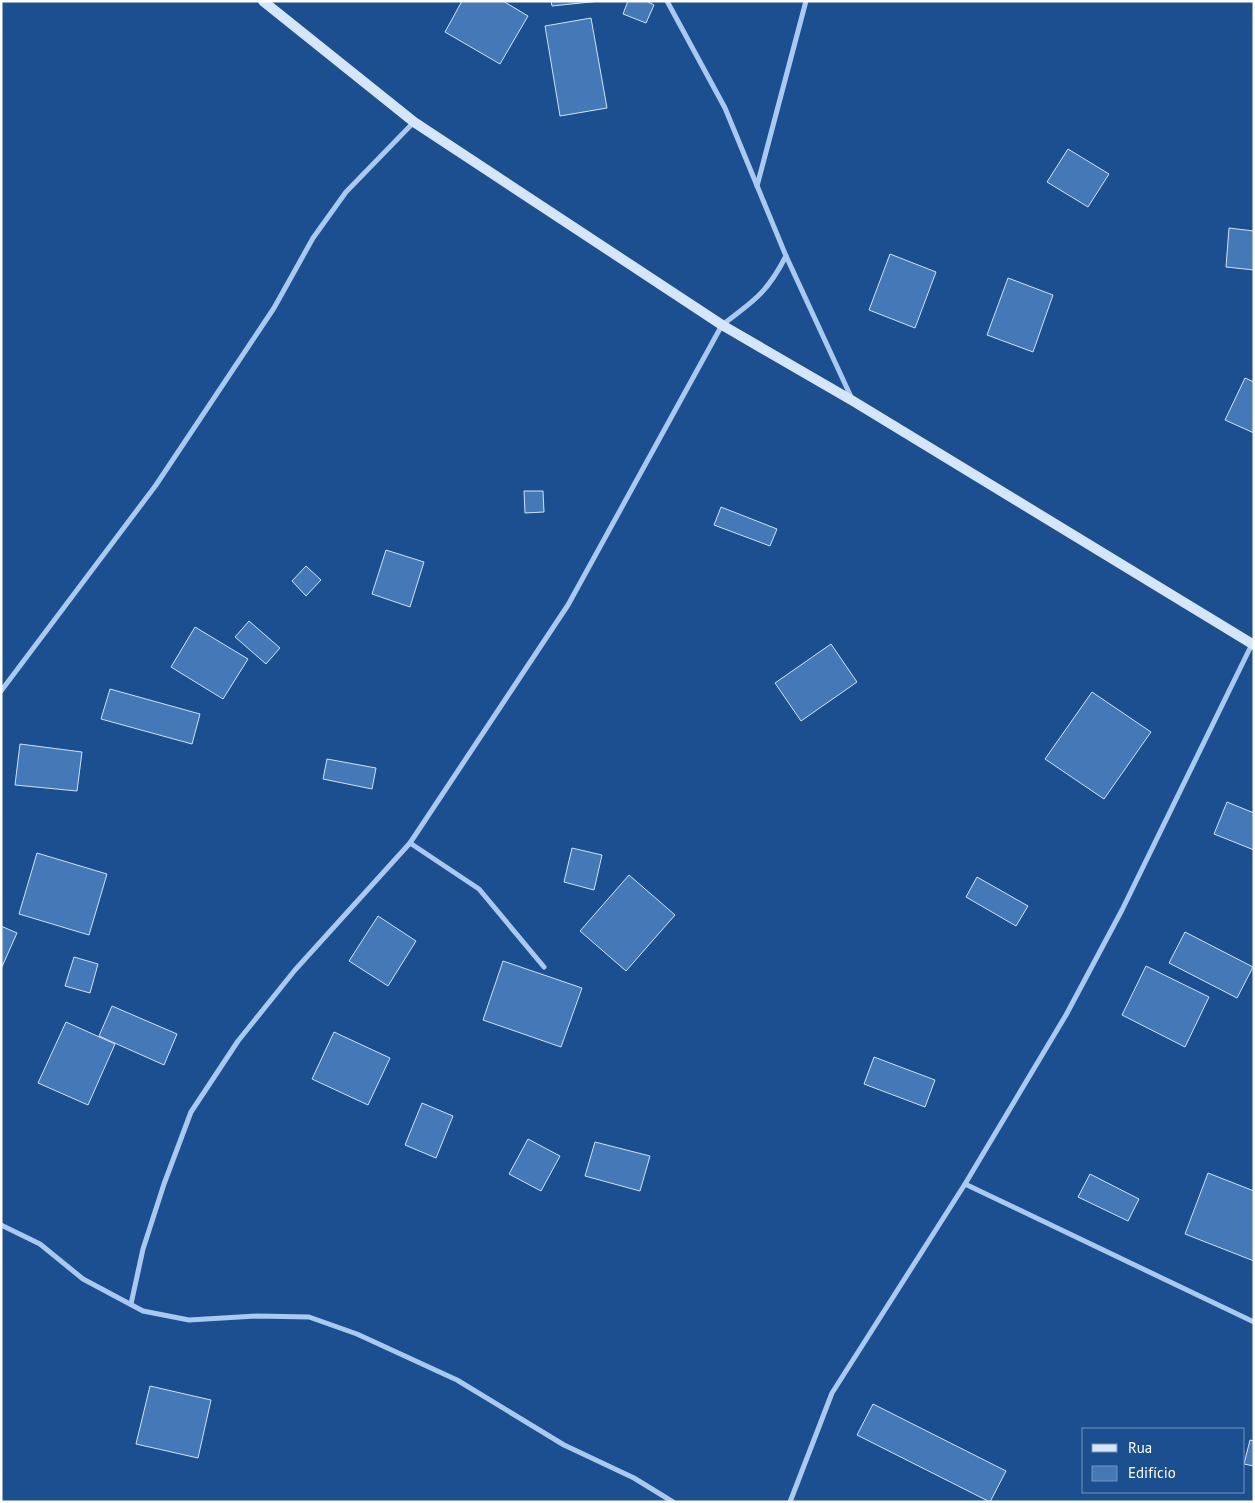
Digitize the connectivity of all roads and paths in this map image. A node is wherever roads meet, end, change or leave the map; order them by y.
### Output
1 (263, 1) edge
2 (667, 1) edge
3 (806, 1) edge
4 (414, 122) junction
5 (757, 186) junction
6 (786, 256) junction
7 (722, 325) junction
8 (853, 401) junction
9 (1253, 644) edge
10 (1, 691) edge
11 (410, 843) junction
12 (544, 967) dead end
13 (965, 1184) junction
14 (1, 1225) edge
15 (131, 1304) junction
16 (1254, 1322) edge
17 (673, 1502) edge
18 (790, 1502) edge

1 - 4 street
2 - 5 street
3 - 5 street
4 - 7 street
4 - 10 street
5 - 6 street
6 - 7 street
6 - 8 street
7 - 8 street
7 - 11 street
8 - 9 street
9 - 13 street
11 - 12 street
11 - 15 street
13 - 16 street
13 - 18 street
14 - 15 street
15 - 17 street

